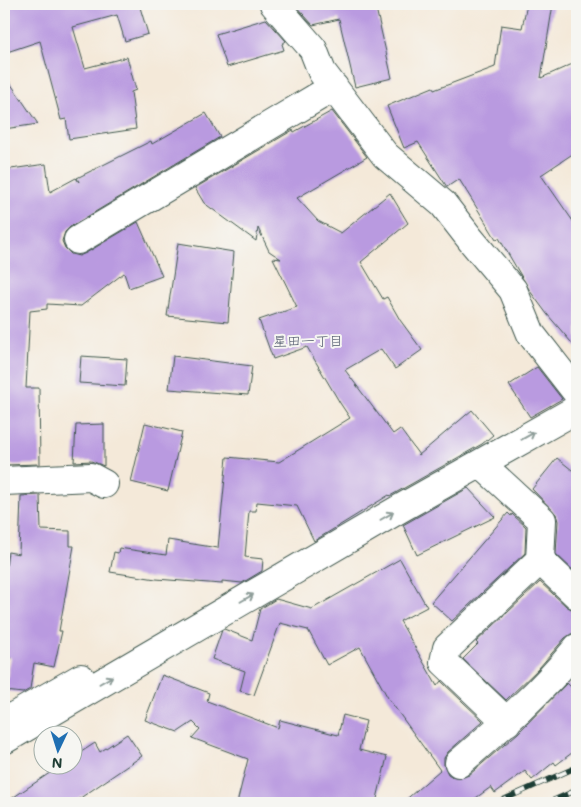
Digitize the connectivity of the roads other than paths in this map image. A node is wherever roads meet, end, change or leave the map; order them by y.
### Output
1 (274, 4) edge
2 (334, 88) junction
3 (78, 240) dead end
4 (577, 392) edge
5 (577, 409) edge
6 (480, 464) junction
7 (4, 481) edge
8 (104, 484) dead end
9 (540, 560) junction
10 (577, 595) edge
11 (577, 648) edge
12 (81, 678) dead end
13 (4, 722) edge
14 (507, 722) junction
15 (4, 740) edge
16 (459, 763) dead end

1 - 2 street
2 - 3 street
2 - 4 street
6 -> 5 street
6 - 9 street
15 -> 6 street
7 - 8 street
9 - 10 street
9 - 14 street
11 - 14 street
12 - 13 street
14 - 16 street

